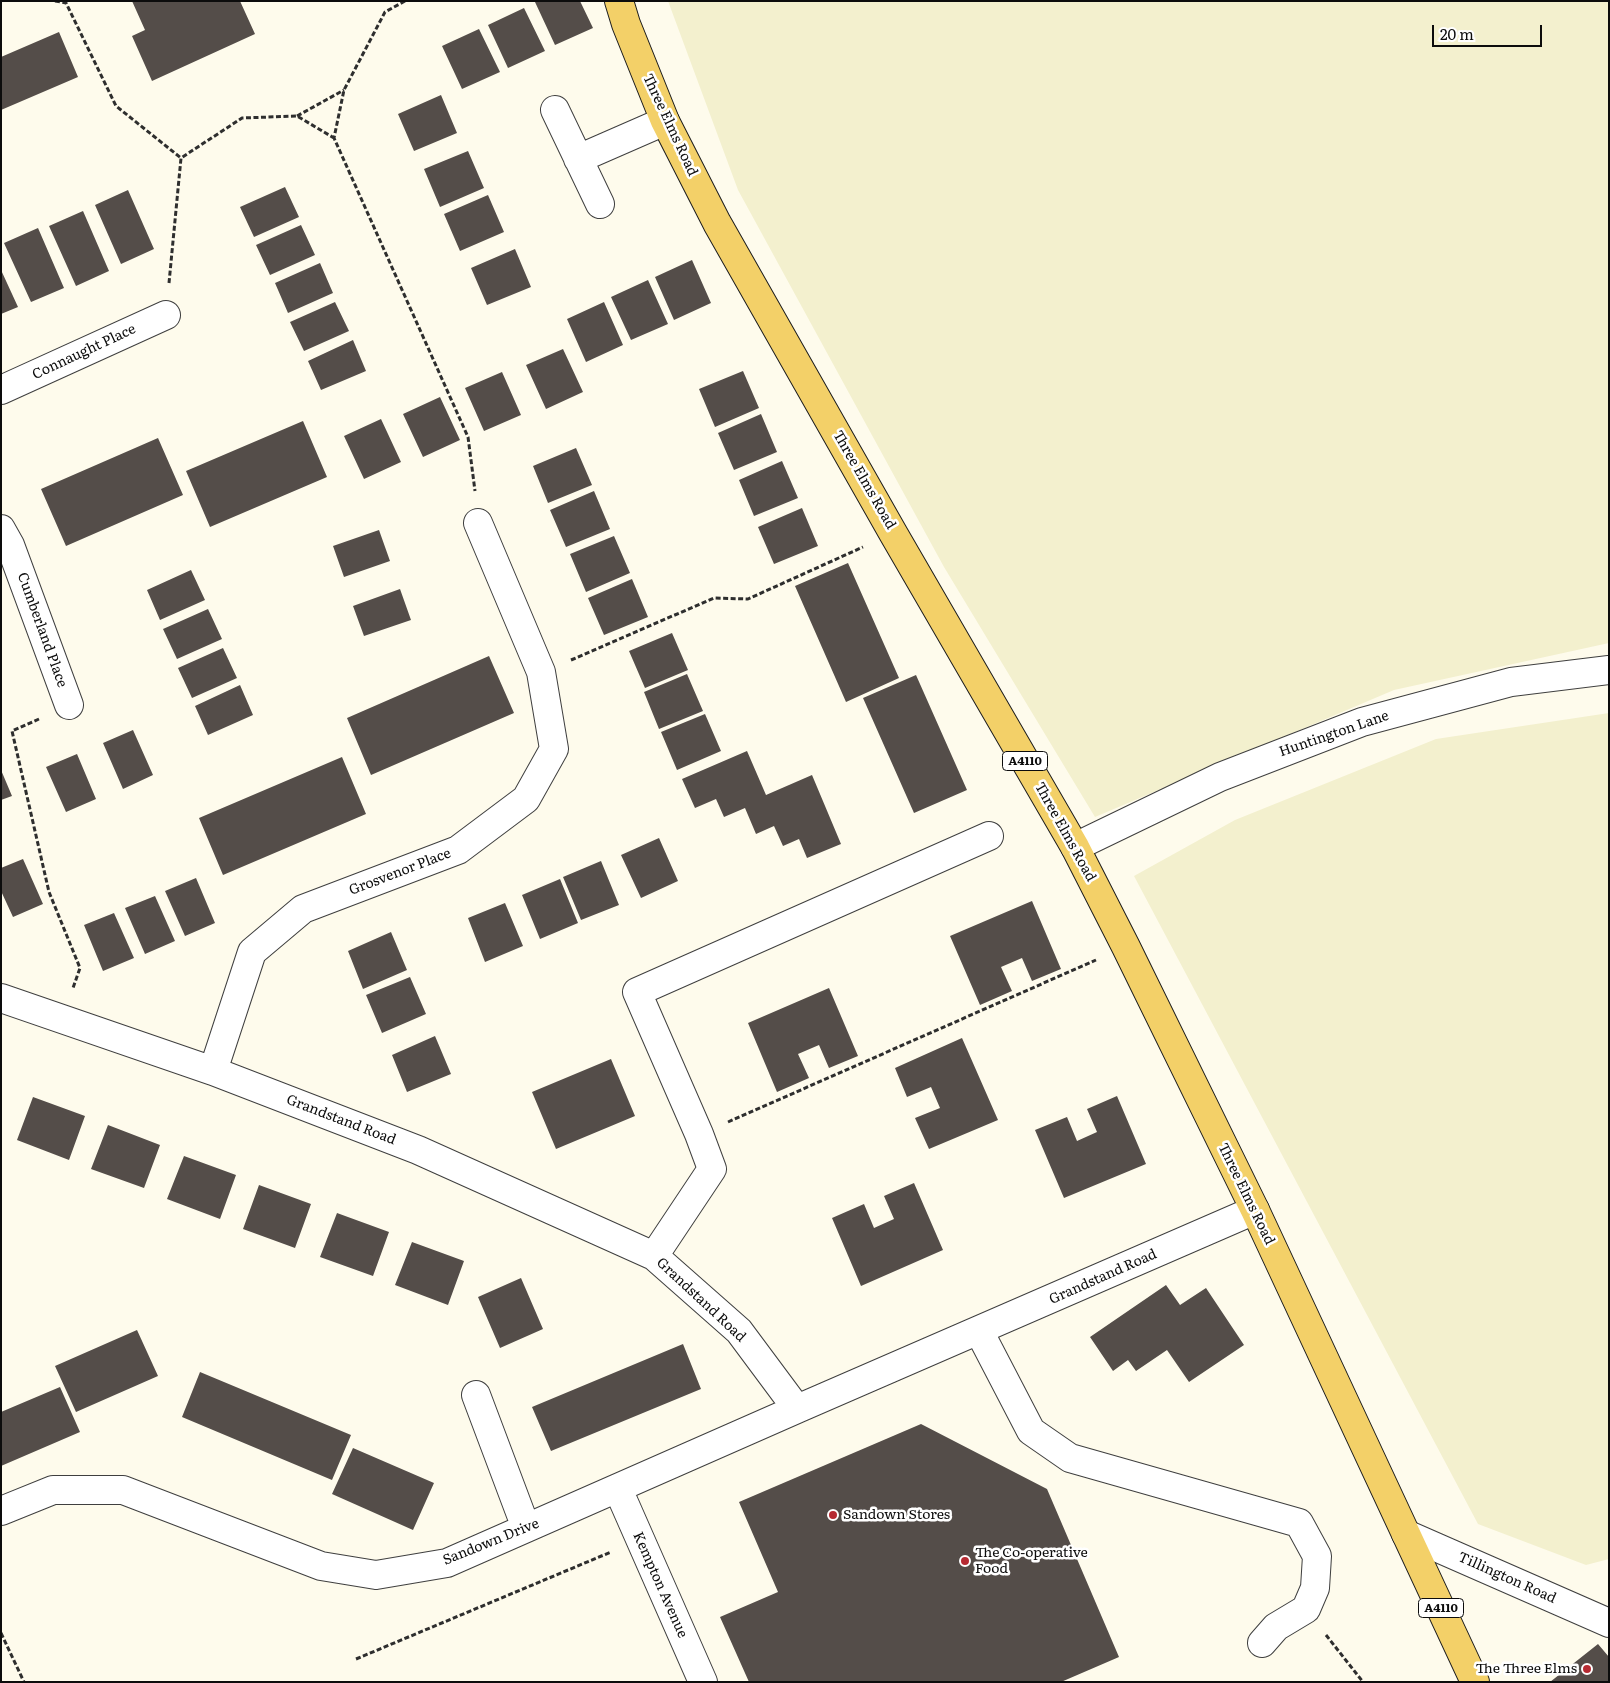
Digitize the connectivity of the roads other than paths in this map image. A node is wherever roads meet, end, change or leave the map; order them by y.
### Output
1 (619, 1) edge
2 (555, 110) dead end
3 (665, 120) junction
4 (578, 159) junction
5 (600, 204) dead end
6 (166, 314) road end
7 (1, 390) edge
8 (478, 523) road end
9 (1, 528) edge
10 (1609, 670) edge
11 (69, 705) road end
12 (989, 836) dead end
13 (1075, 847) junction
14 (1, 998) edge
15 (213, 1071) junction
16 (1255, 1210) junction
17 (654, 1256) junction
18 (979, 1331) junction
19 (476, 1395) dead end
20 (797, 1410) junction
21 (618, 1489) junction
22 (1, 1511) edge
23 (526, 1528) junction
24 (1406, 1534) junction
25 (1609, 1623) edge
26 (1262, 1643) dead end
27 (703, 1682) edge
28 (1475, 1682) edge

1 - 3 main road, Three Elms Road / A4110
2 - 4 street
3 - 4 street
3 - 13 main road, Three Elms Road / A4110
4 - 5 street
6 - 7 street, Connaught Place
8 - 15 street, Grosvenor Place
9 - 11 street, Cumberland Place
10 - 13 street, Huntington Lane
12 - 17 street
13 - 16 main road, Three Elms Road / A4110
14 - 15 street, Grandstand Road
15 - 17 street, Grandstand Road
16 - 18 street, Grandstand Road
16 - 24 main road, Three Elms Road / A4110
17 - 20 street, Grandstand Road
18 - 20 street, Grandstand Road
18 - 26 street
19 - 23 street
20 - 21 street, Sandown Drive
21 - 23 street, Sandown Drive
21 - 27 street, Kempton Avenue
22 - 23 street, Sandown Drive
24 - 25 street, Tillington Road
24 - 28 main road, Three Elms Road / A4110

